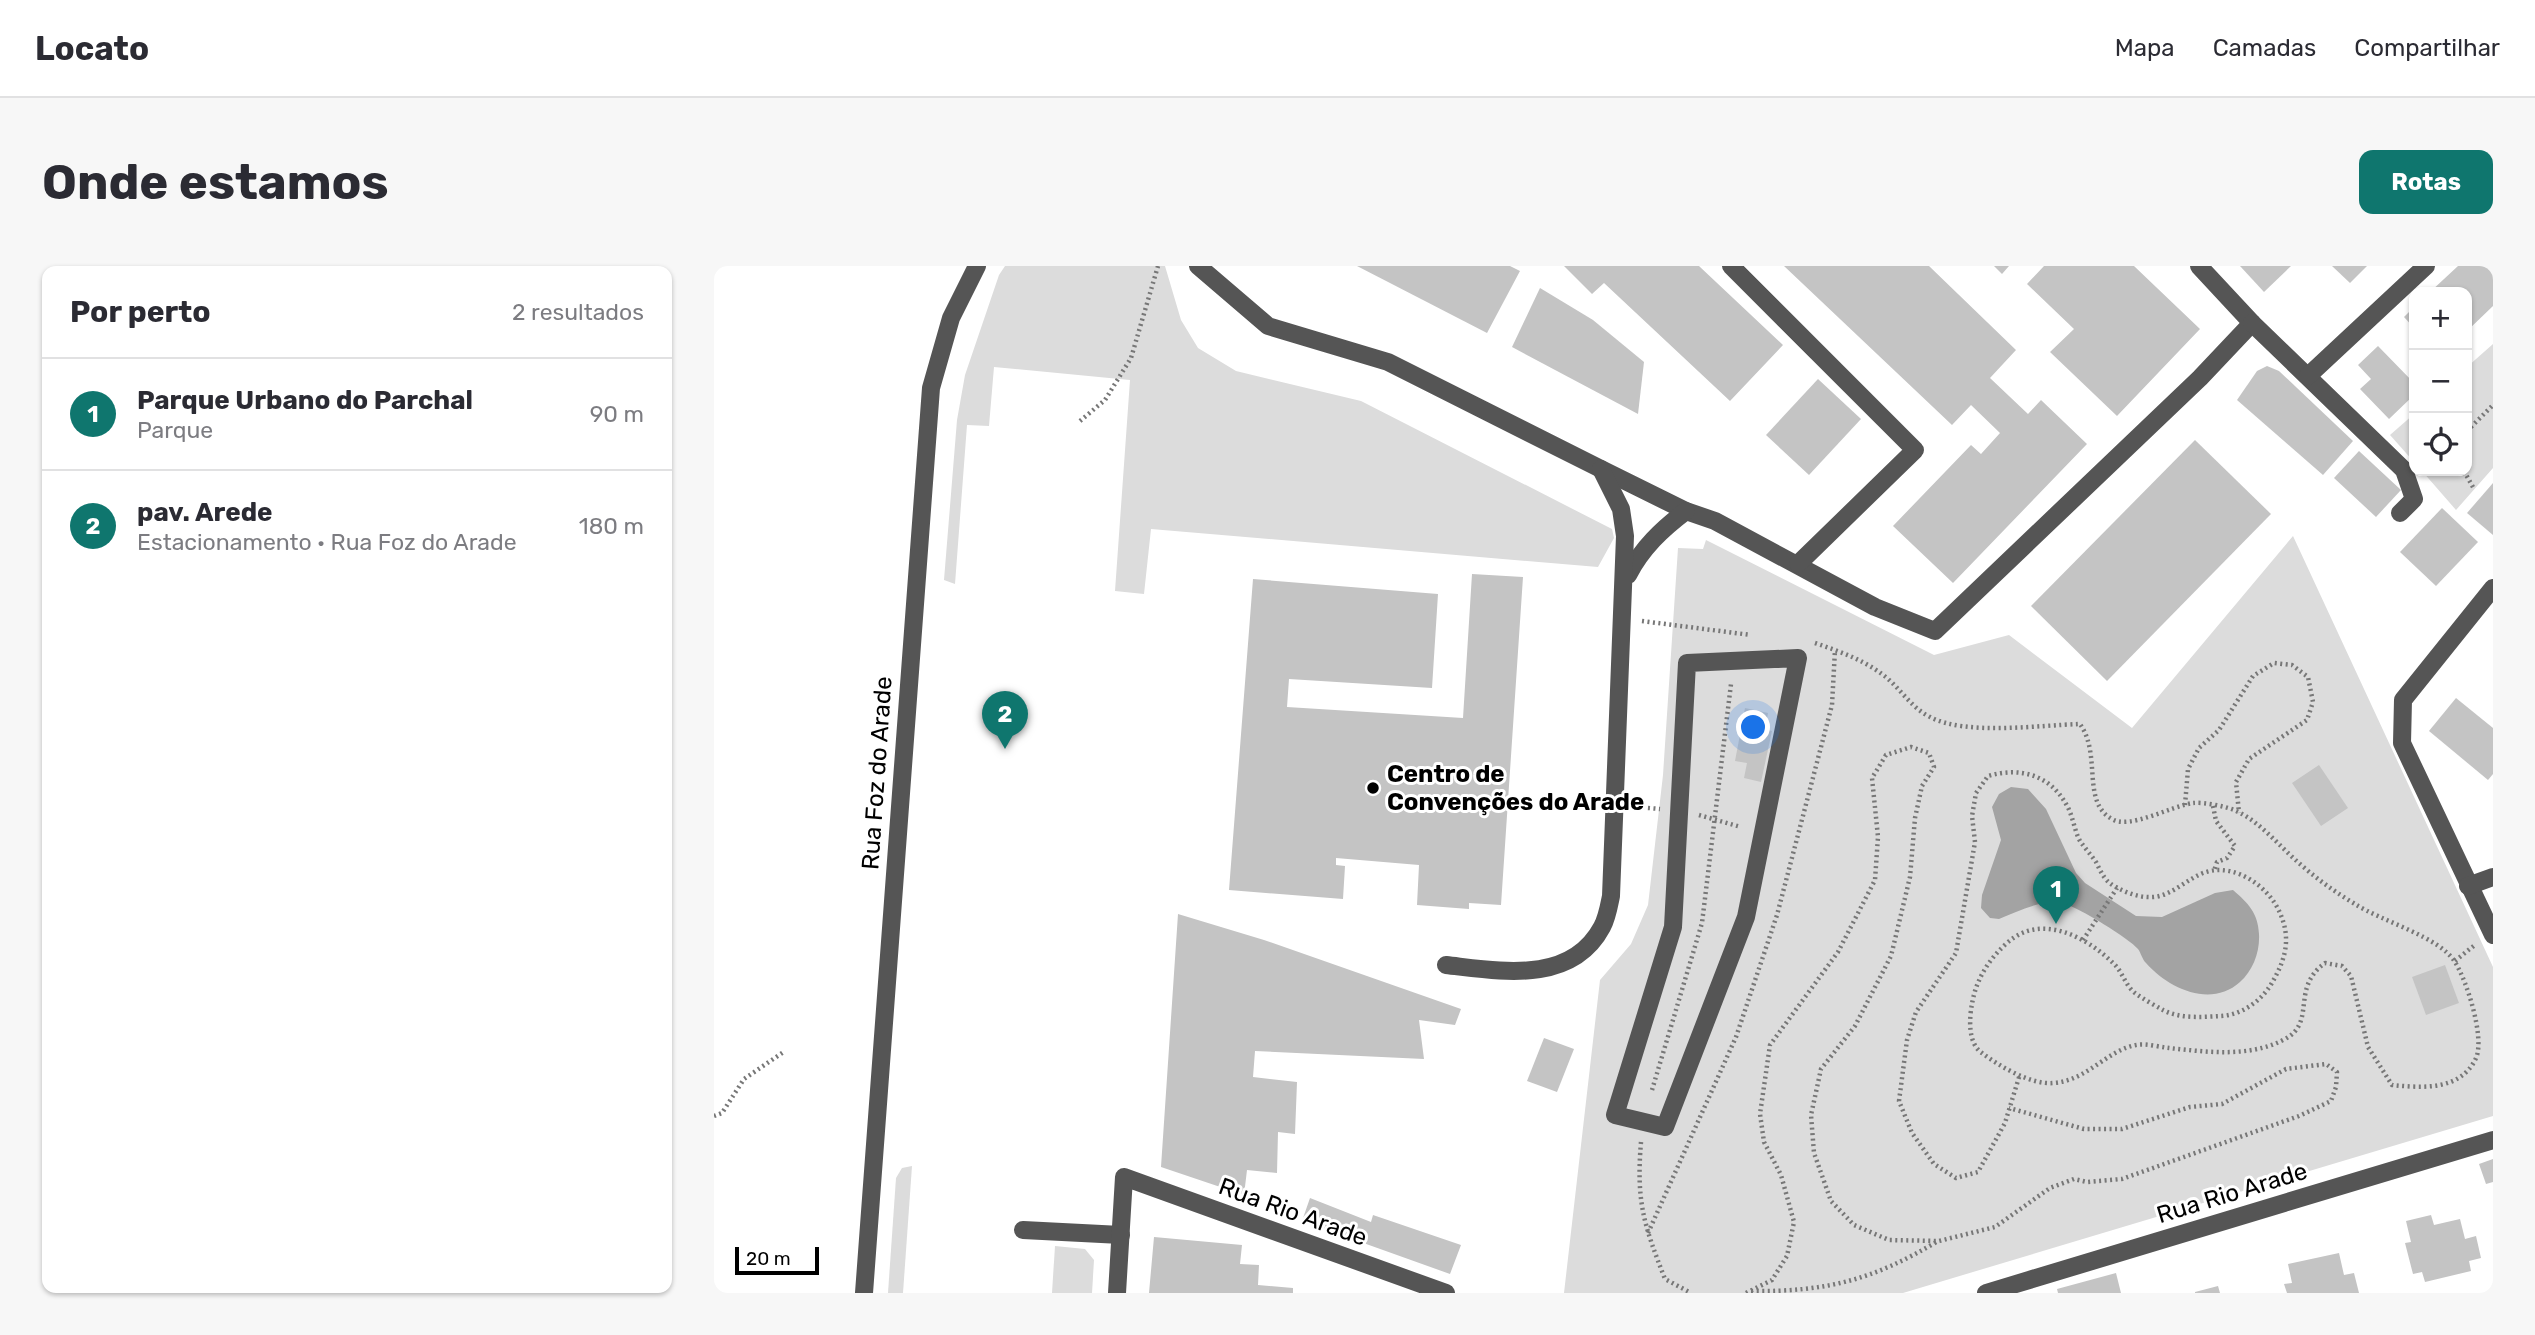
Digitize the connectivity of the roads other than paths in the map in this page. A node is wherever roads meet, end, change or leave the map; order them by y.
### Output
1 (977, 266) edge
2 (1198, 266) edge
3 (1731, 266) edge
4 (2199, 266) edge
5 (2426, 266) edge
6 (2252, 323) junction
7 (2308, 376) junction
8 (1601, 469) junction
9 (1686, 511) junction
10 (2400, 513) dead end
11 (1798, 565) junction
12 (1625, 582) junction
13 (2493, 588) edge
14 (2493, 877) edge
15 (2468, 886) junction
16 (2493, 935) edge
17 (1446, 965) dead end
18 (1643, 1121) joint
19 (2493, 1140) edge
20 (1023, 1230) dead end
21 (1121, 1235) junction
22 (864, 1293) edge
23 (1117, 1293) edge
24 (1446, 1293) edge
25 (1986, 1293) edge

1 - 22 street, Rua Foz do Arade
2 - 8 street
3 - 11 street
4 - 6 street
5 - 7 street
6 - 7 street
6 - 11 street
7 - 10 street
8 - 9 street
8 - 12 street
9 - 11 street
9 - 12 street
12 - 17 street
13 - 15 street
14 - 15 street
15 - 16 street
18 - 18 street
19 - 25 street, Rua Rio Arade
20 - 21 street
21 - 23 street
21 - 24 street, Rua Rio Arade

